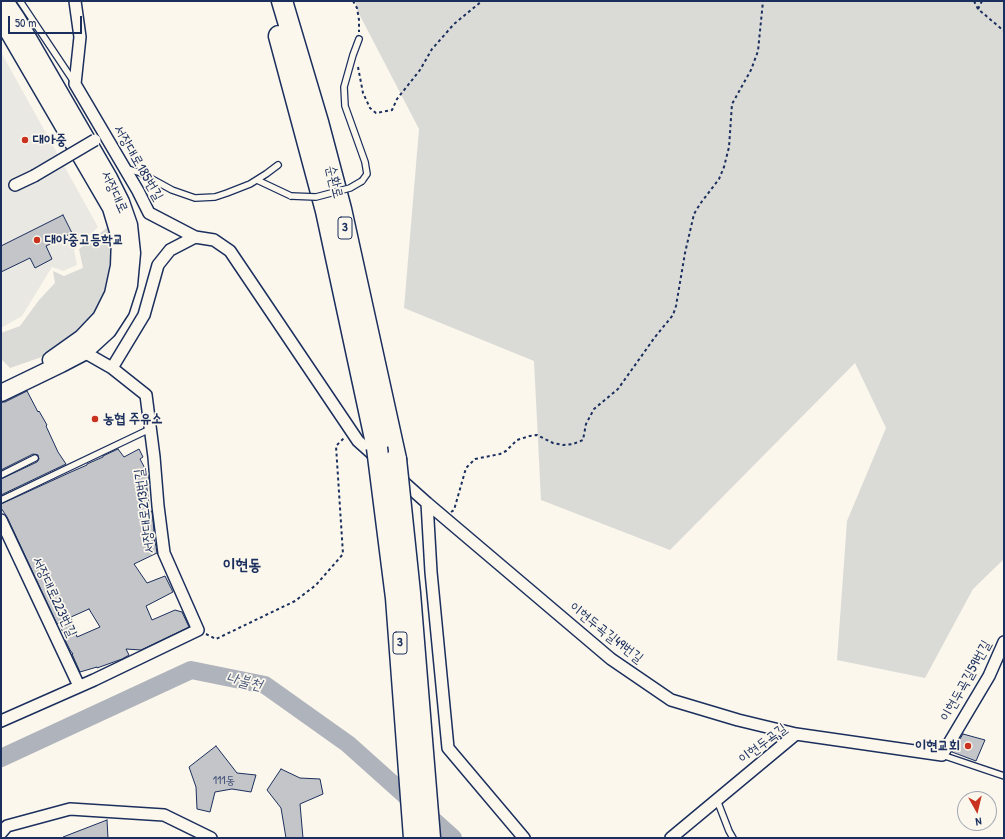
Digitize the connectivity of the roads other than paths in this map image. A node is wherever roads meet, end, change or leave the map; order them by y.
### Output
1 (5, 1) edge
2 (11, 1) edge
3 (20, 1) edge
4 (76, 1) edge
5 (269, 1) edge
6 (282, 1) edge
7 (1, 19) edge
8 (17, 19) junction
9 (359, 39) road end
10 (75, 84) junction
11 (100, 137) junction
12 (278, 165) dead end
13 (124, 167) junction
14 (257, 180) junction
15 (16, 185) dead end
16 (195, 236) junction
17 (84, 352) junction
18 (112, 368) junction
19 (27, 381) junction
20 (1, 393) edge
21 (150, 429) junction
22 (351, 430) joint
23 (35, 458) dead end
24 (1, 475) edge
25 (1, 500) edge
26 (426, 503) junction
27 (1, 520) edge
28 (1004, 642) edge
29 (79, 686) junction
30 (1, 721) edge
31 (796, 734) junction
32 (942, 755) junction
33 (1004, 776) edge
34 (717, 800) junction
35 (1, 833) edge
36 (211, 838) edge
37 (414, 838) edge
38 (430, 838) edge
39 (524, 838) edge
40 (671, 838) edge
41 (733, 838) edge

1 - 8 street, 서장대로
2 - 8 street
3 - 10 lane, 서장대로185번길
4 - 10 street
5 - 37 highway, 순환로 / 3, bridge
6 - 38 highway, 순환로 / 3, bridge
7 - 19 street, 서장대로
8 - 17 street, 서장대로
9 - 14 lane, bridge
10 - 11 street, 서장대로185번길
11 - 13 street, 서장대로185번길
11 - 15 street, bridge
12 - 14 lane
13 - 14 lane
13 - 16 street, 서장대로185번길
16 - 18 street
16 - 22 street, 서장대로185번길
17 - 18 street, 서장대로213번길
17 - 19 street, 서장대로
18 - 21 street, 서장대로213번길
19 - 20 street, 서장대로
21 - 25 lane
21 - 29 street, 서장대로213번길
22 - 26 street, 이현두곡길49번길
23 - 24 lane
26 - 31 street, 이현두곡길49번길
26 - 39 street
27 - 29 street, 서장대로223번길
28 - 32 street, 이현두곡길59번길
29 - 30 street
31 - 32 street, 이현두곡길
31 - 34 street, 이현두곡길
32 - 33 lane
34 - 40 street, 이현두곡길
34 - 41 lane
35 - 36 street

